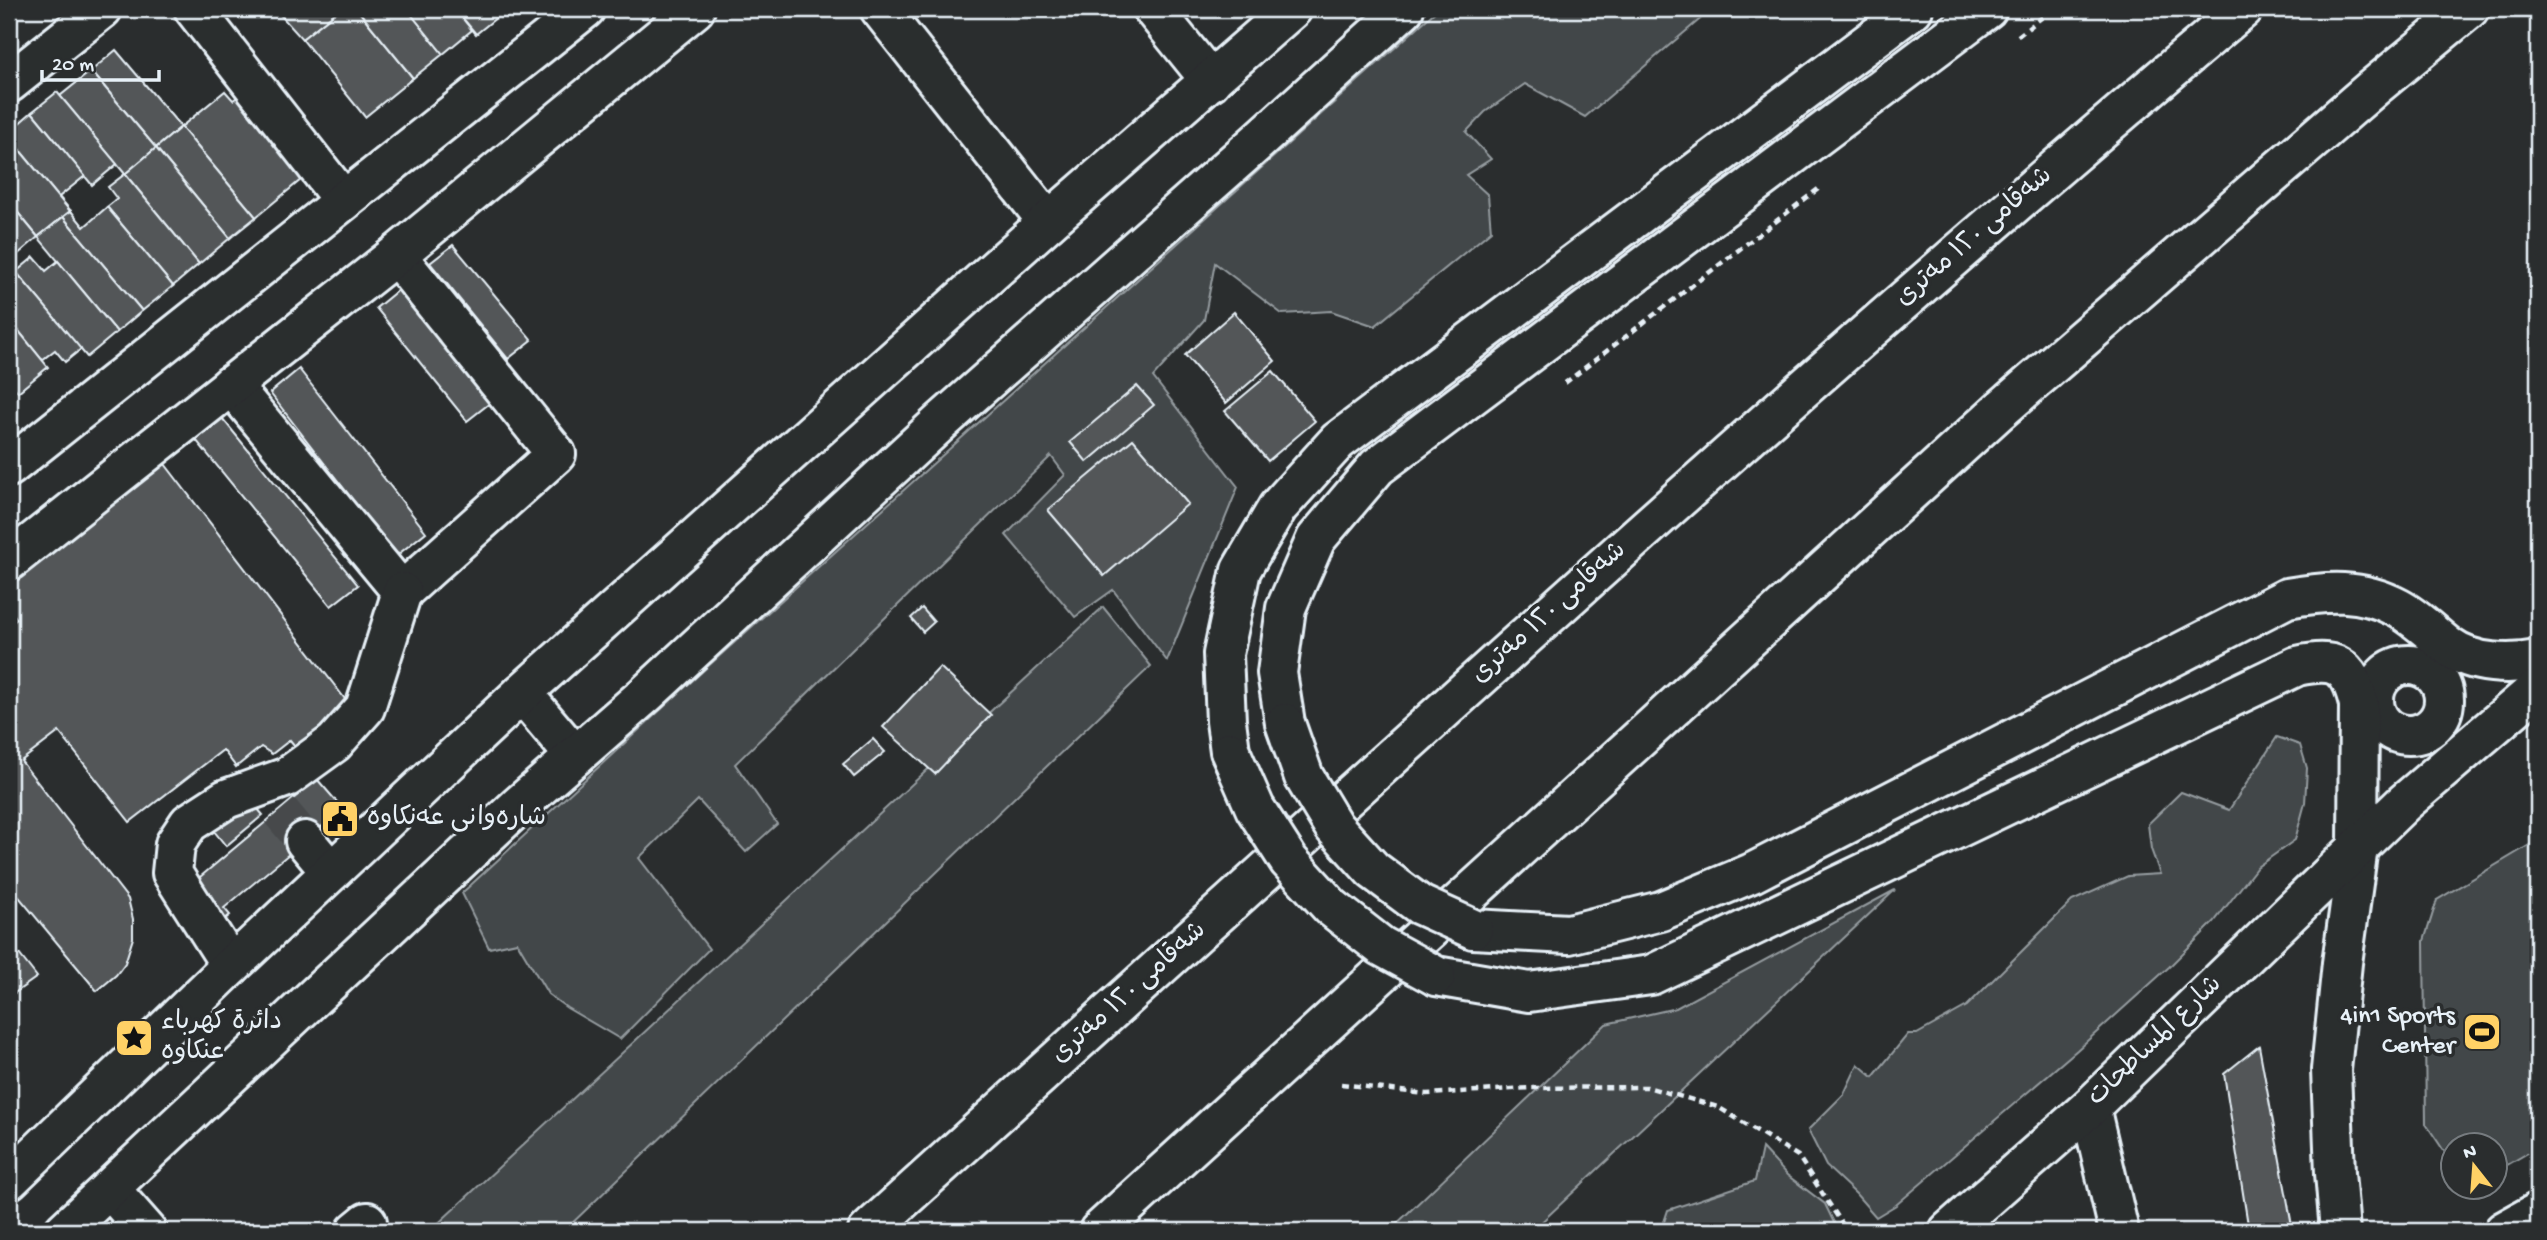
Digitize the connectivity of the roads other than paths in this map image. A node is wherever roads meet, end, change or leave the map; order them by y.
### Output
1 (102, 9) edge
2 (194, 9) edge
3 (585, 9) edge
4 (695, 9) edge
5 (880, 9) edge
6 (1153, 9) edge
7 (1292, 9) edge
8 (1404, 9) edge
9 (1913, 9) edge
10 (1987, 9) edge
11 (2243, 9) edge
12 (2469, 9) edge
13 (1211, 81) junction
14 (9, 83) edge
15 (343, 200) junction
16 (1048, 222) junction
17 (396, 255) junction
18 (231, 385) junction
19 (9, 467) edge
20 (9, 561) edge
21 (402, 592) junction
22 (2426, 627) junction
23 (2538, 660) edge
24 (2433, 675) junction
25 (2364, 691) junction
26 (522, 693) junction
27 (2526, 699) edge
28 (2431, 727) junction
29 (575, 756) junction
30 (2404, 803) junction
31 (305, 841) tunnel mouth
32 (2358, 847) junction
33 (331, 872) junction
34 (231, 966) junction
35 (2090, 1107) junction
36 (9, 1180) edge
37 (110, 1189) junction
38 (2538, 1212) edge
39 (64, 1231) edge
40 (147, 1231) edge
41 (868, 1231) edge
42 (1099, 1231) edge
43 (1949, 1231) edge
44 (2119, 1231) edge
45 (2340, 1231) edge
46 (2504, 1231) edge

1 - 14 main road
2 - 15 main road
3 - 15 main road
4 - 17 main road
5 - 16 main road
6 - 13 main road
7 - 13 main road
8 - 29 main road
9 - 25 main road, bridge
10 - 22 main road, bridge
11 - 41 main road, شەقامی ١٢٠ مەتری
12 - 42 main road
13 - 16 main road
15 - 19 main road
16 - 26 main road
17 - 18 main road
17 - 21 main road
18 - 20 main road
18 - 21 main road
21 - 34 main road
22 - 23 main road
22 - 24 main road
24 - 25 main road
24 - 28 main road
25 - 28 main road
25 - 32 main road
26 - 29 main road
26 - 33 main road
27 - 28 main road
27 - 30 main road, شارع المساطحات
28 - 30 main road
29 - 37 main road
30 - 32 main road, شارع المساطحات
31 - 33 main road
32 - 35 main road, شارع المساطحات
32 - 45 main road
33 - 34 main road
34 - 36 main road
35 - 43 main road, شارع المساطحات
35 - 44 main road
37 - 39 main road
37 - 40 main road
38 - 46 main road

